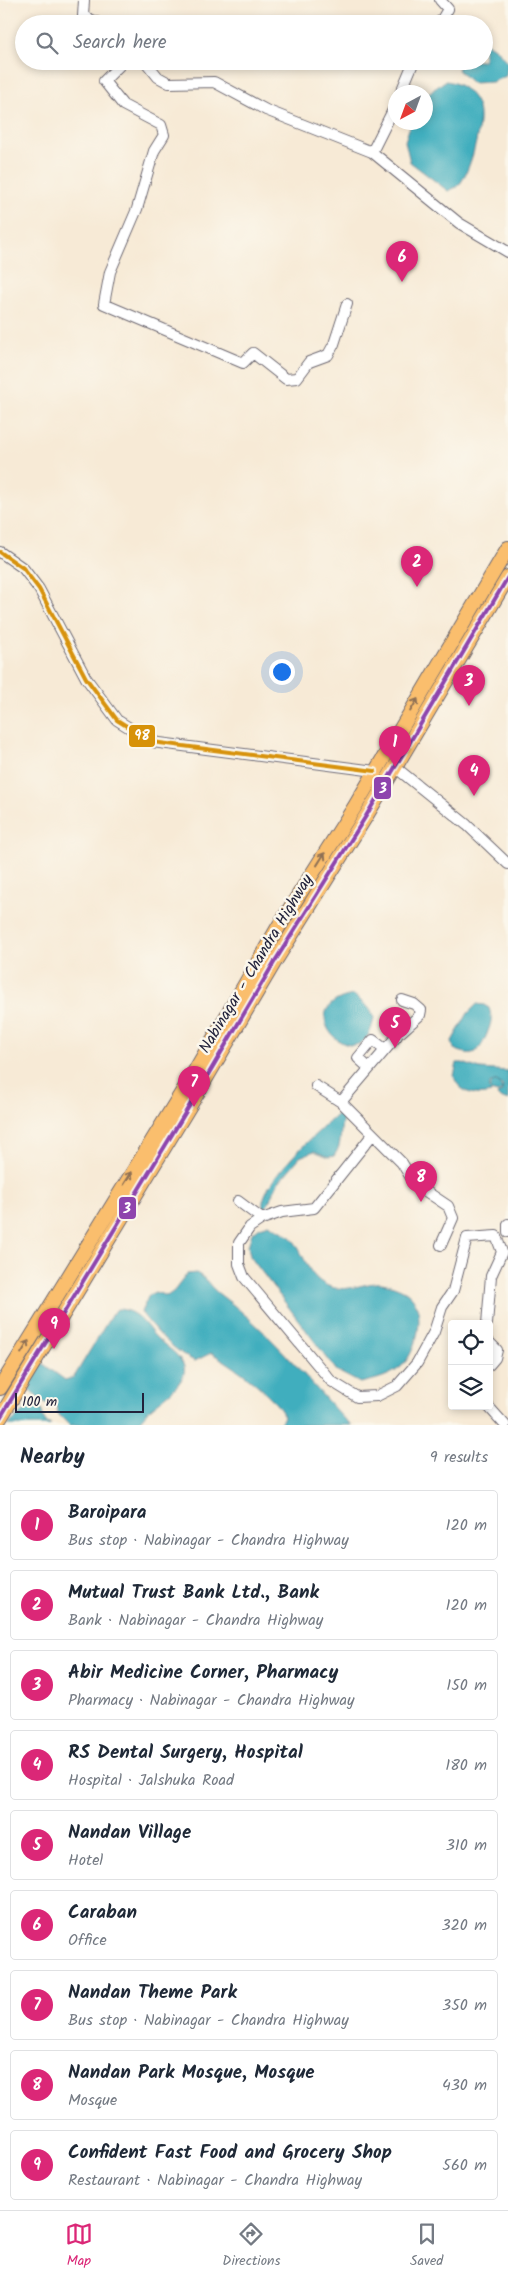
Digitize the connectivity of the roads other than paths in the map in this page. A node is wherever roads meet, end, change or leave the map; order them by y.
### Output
1 (84, 0) edge
2 (440, 0) edge
3 (83, 15) edge
4 (444, 15) edge
5 (115, 70) edge
6 (152, 70) edge
7 (410, 70) edge
8 (404, 85) edge
9 (388, 120) edge
10 (372, 152) junction
11 (508, 252) edge
12 (347, 304) dead end
13 (508, 548) edge
14 (0, 552) edge
15 (508, 577) edge
16 (395, 767) junction
17 (375, 771) junction
18 (508, 864) edge
19 (402, 1000) dead end
20 (392, 1015) dead end
21 (400, 1035) junction
22 (383, 1054) junction
23 (369, 1068) junction
24 (316, 1086) dead end
25 (341, 1102) junction
26 (168, 1113) junction
27 (181, 1121) junction
28 (373, 1134) junction
29 (238, 1200) dead end
30 (262, 1218) junction
31 (508, 1224) edge
32 (508, 1232) edge
33 (441, 1245) dead end
34 (487, 1320) edge
35 (493, 1346) edge
36 (493, 1360) edge
37 (0, 1388) edge
38 (491, 1410) edge
39 (0, 1418) edge
40 (504, 1425) edge

1 - 3 street
2 - 4 street
5 - 12 street
6 - 10 street
7 - 8 street
9 - 10 street
10 - 11 street
17 -> 13 highway, Nabinagar - Chandra Highway
14 - 17 street
15 - 16 highway, Nabinagar - Chandra Highway
16 - 18 street
16 - 27 highway, Nabinagar - Chandra Highway
26 -> 17 highway, Nabinagar - Chandra Highway
19 - 21 street
20 - 21 street
21 - 22 street
22 - 23 street
22 - 23 street
23 - 25 street
24 - 25 street
25 - 28 street
26 - 27 highway
37 -> 26 highway, Nabinagar - Chandra Highway
27 - 39 highway, Nabinagar - Chandra Highway
28 - 30 street
28 - 33 street
29 - 30 street
30 - 34 street
31 - 32 street
35 - 36 street
38 - 40 street

